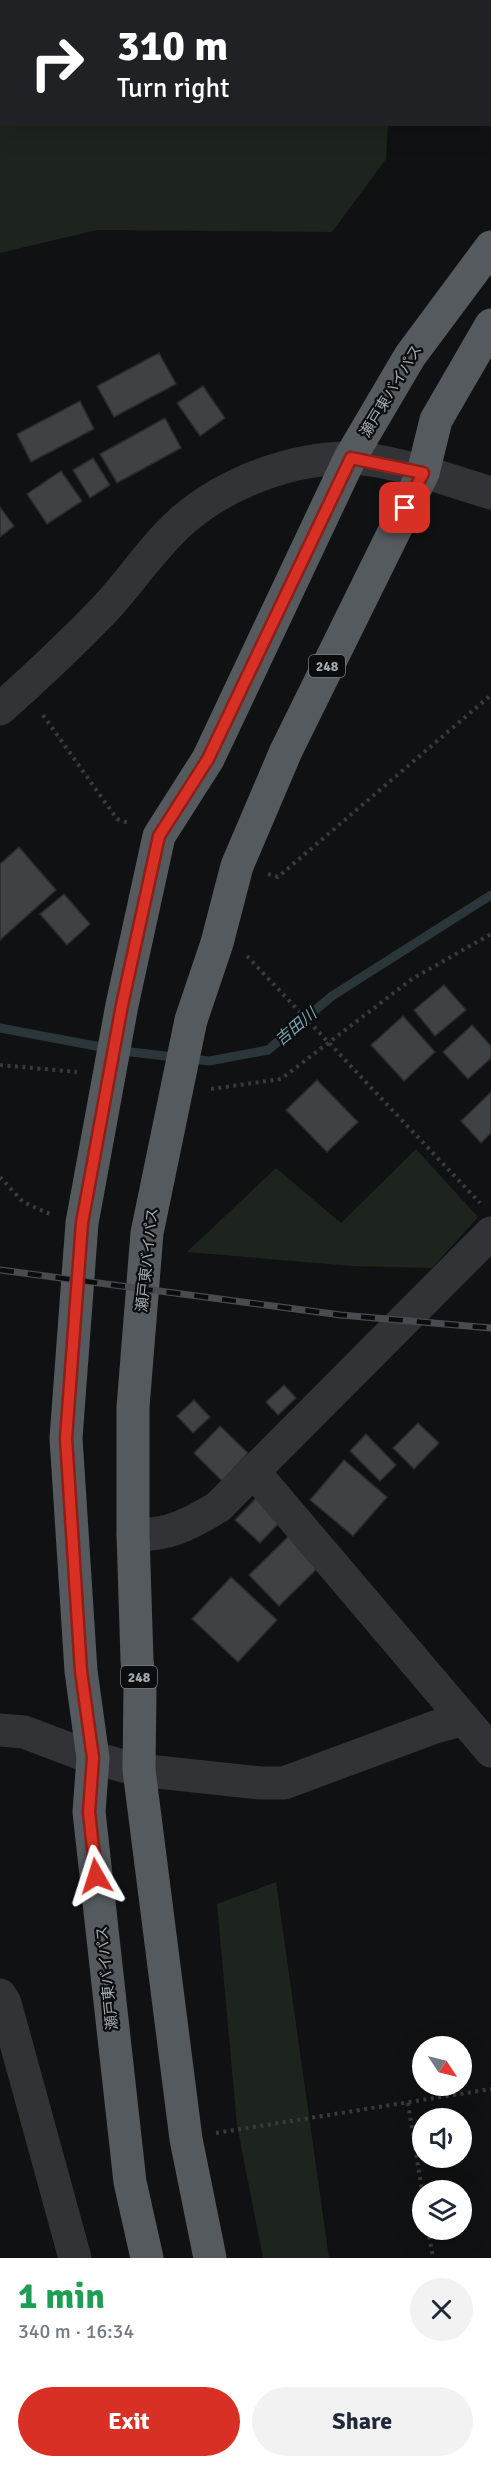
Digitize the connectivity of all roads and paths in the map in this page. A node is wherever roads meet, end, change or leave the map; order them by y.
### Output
1 (491, 247) edge
2 (491, 326) edge
3 (351, 458) junction
4 (423, 473) junction
5 (491, 493) edge
6 (491, 695) edge
7 (12, 699) edge
8 (159, 836) junction
9 (237, 866) junction
10 (491, 934) edge
11 (217, 943) junction
12 (329, 1042) junction
13 (0, 1065) edge
14 (109, 1074) junction
15 (174, 1094) junction
16 (0, 1177) edge
17 (490, 1222) edge
18 (82, 1223) junction
19 (254, 1472) junction
20 (133, 1534) junction
21 (464, 1719) junction
22 (0, 1730) edge
23 (491, 1751) edge
24 (93, 1758) junction
25 (139, 1770) junction
26 (0, 1995) edge
27 (491, 2089) edge
28 (408, 2103) junction
29 (186, 2139) junction
30 (420, 2180) edge
31 (430, 2240) edge
32 (75, 2258) edge
33 (147, 2258) edge
34 (210, 2258) edge
35 (433, 2258) edge

1 - 3 highway, 瀬戸東バイパス
2 - 4 highway, 瀬戸東バイパス / 248
3 - 4 street
3 - 7 street
3 - 8 highway, 瀬戸東バイパス
4 - 5 street
4 - 9 highway, 瀬戸東バイパス / 248
6 - 9 path
7 - 8 path
8 - 14 highway, 瀬戸東バイパス
9 - 11 highway, 瀬戸東バイパス / 248
10 - 12 path
11 - 12 path
11 - 15 highway, 瀬戸東バイパス / 248
12 - 15 path
12 - 17 path
13 - 14 path
14 - 18 highway, 瀬戸東バイパス
15 - 20 highway, 瀬戸東バイパス / 248
16 - 18 path
17 - 19 street
18 - 24 highway, 瀬戸東バイパス
19 - 20 street
19 - 21 street
20 - 25 highway, 瀬戸東バイパス / 248
21 - 23 street
21 - 25 street
22 - 24 street
24 - 25 street
24 - 33 highway, 瀬戸東バイパス
25 - 29 highway, 瀬戸東バイパス / 248
26 - 32 street
27 - 28 path
28 - 29 path
28 - 30 path
29 - 34 highway, 瀬戸東バイパス / 248
31 - 35 path

